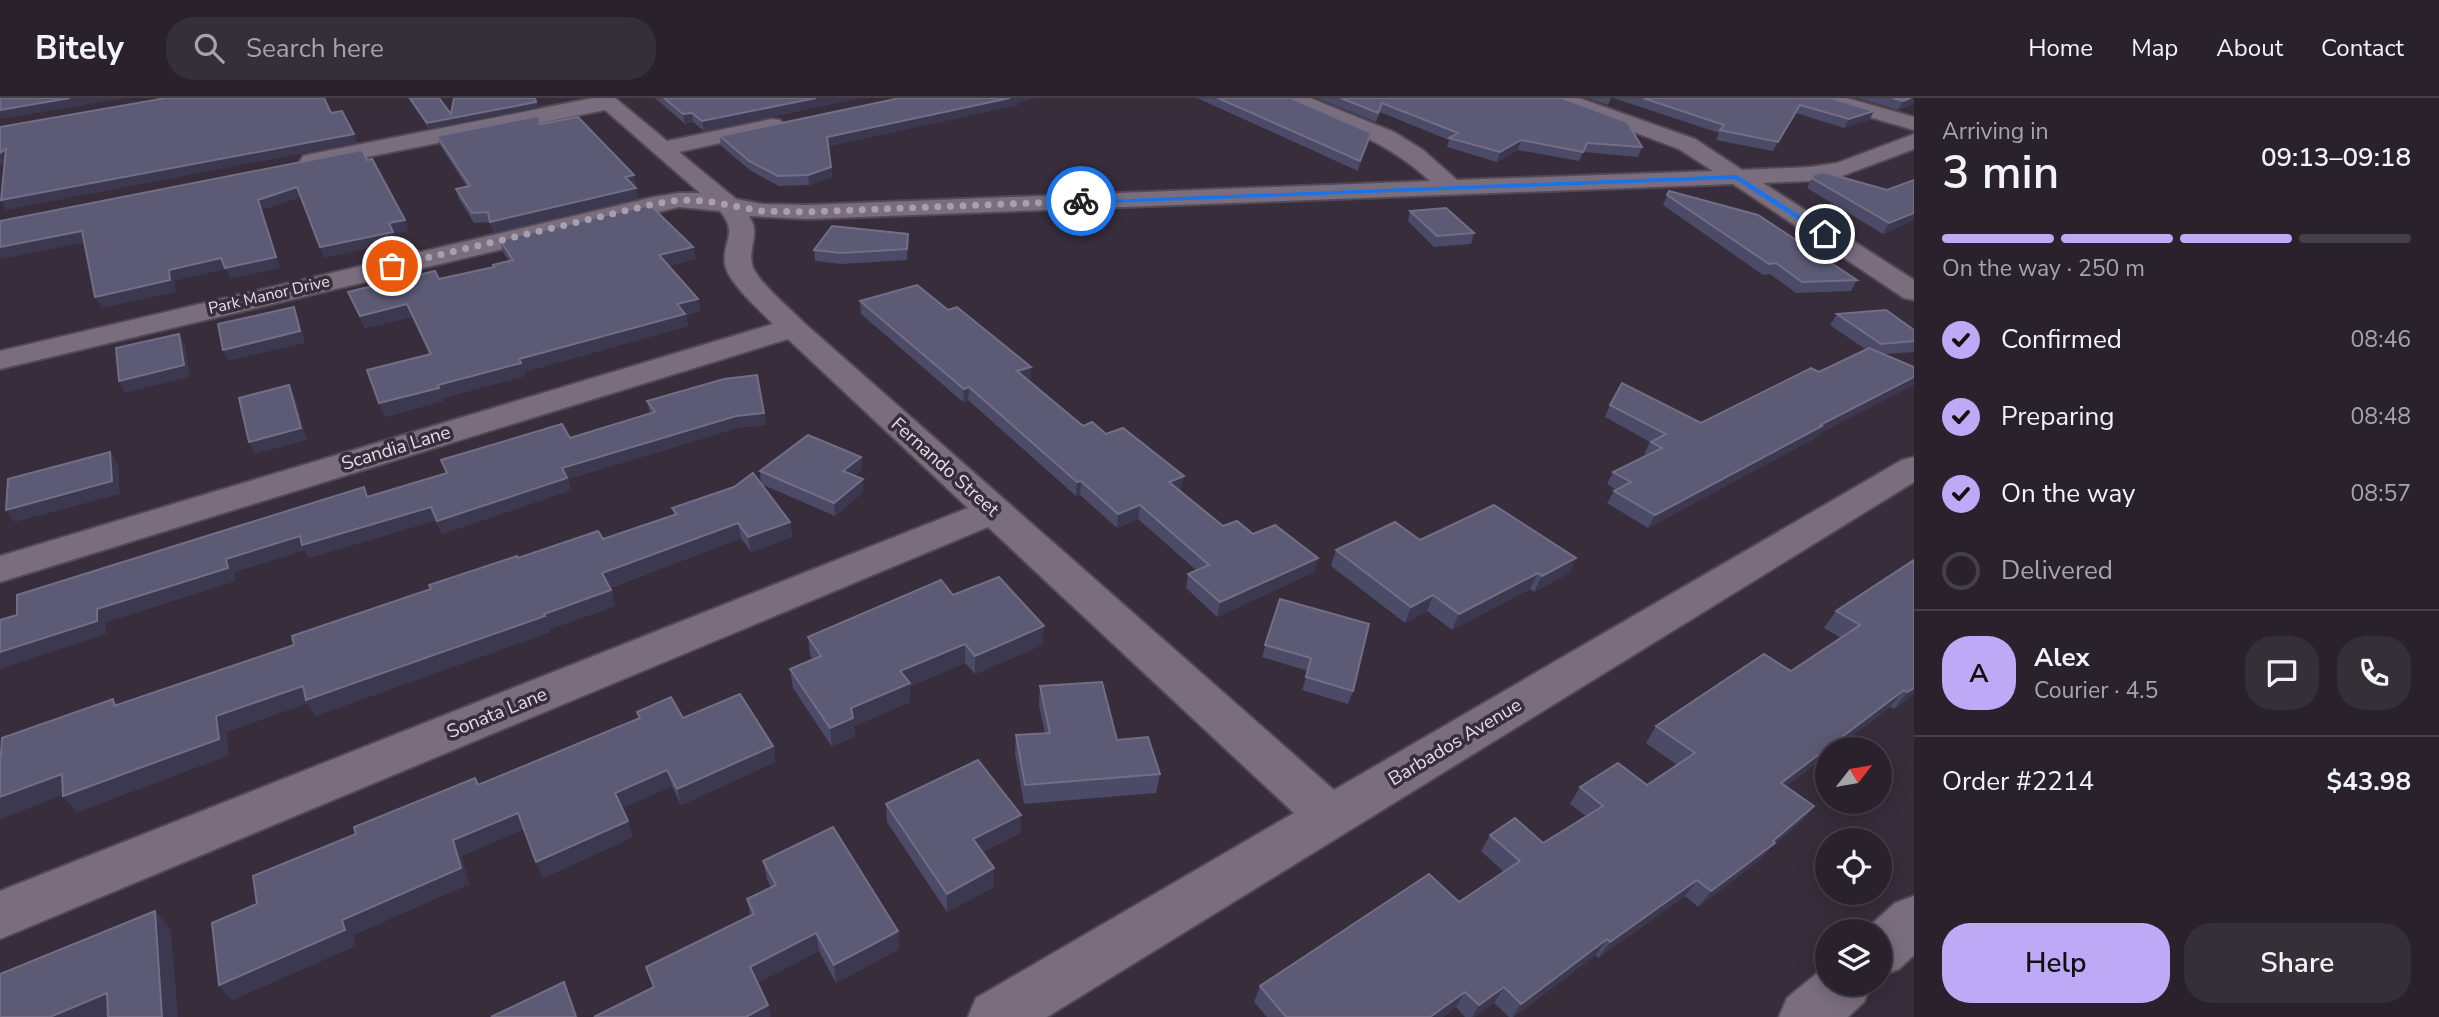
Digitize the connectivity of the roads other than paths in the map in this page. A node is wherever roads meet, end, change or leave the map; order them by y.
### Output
1 (1292, 98) edge
2 (1560, 98) edge
3 (1825, 98) edge
4 (606, 101) edge
5 (795, 120) edge
6 (1914, 124) edge
7 (1914, 141) edge
8 (661, 149) junction
9 (282, 167) edge
10 (1737, 177) junction
11 (1451, 187) junction
12 (728, 205) junction
13 (1914, 292) edge
14 (793, 328) junction
15 (0, 360) edge
16 (1914, 467) edge
17 (994, 512) junction
18 (0, 569) edge
19 (1331, 817) junction
20 (0, 915) edge
21 (1914, 920) edge
22 (1892, 940) edge
23 (1831, 996) edge
24 (996, 1017) edge
25 (1807, 1017) edge

1 - 11 street
2 - 10 street
3 - 6 street
4 - 8 street, Fernando Street
4 - 9 street
5 - 8 street
7 - 10 street, Park Manor Drive
8 - 12 street, Fernando Street
10 - 11 street, Park Manor Drive
10 - 13 street
11 - 12 street, Park Manor Drive
12 - 14 street, Fernando Street
12 - 15 street, Park Manor Drive
14 - 17 street, Fernando Street
14 - 18 street, Scandia Lane
16 - 19 street, Barbados Avenue
17 - 19 street, Fernando Street
17 - 20 street, Sonata Lane
19 - 24 street, Barbados Avenue
21 - 22 street
23 - 25 street

